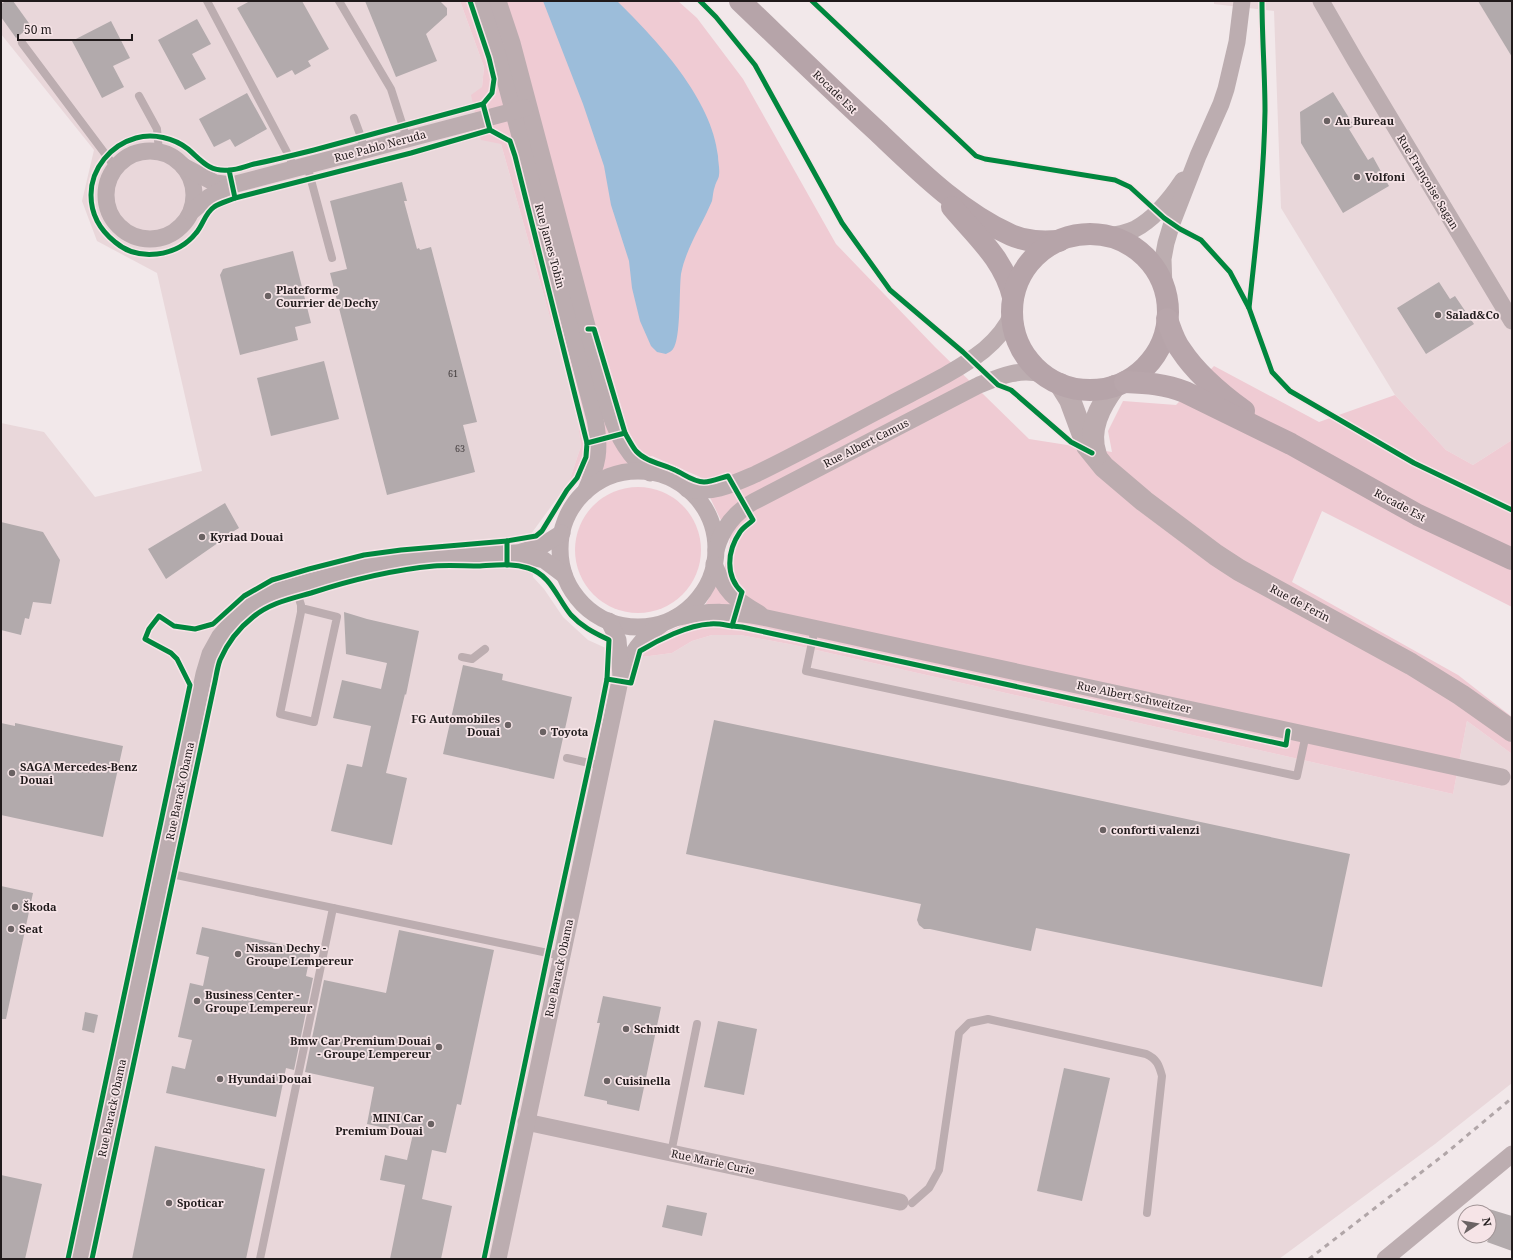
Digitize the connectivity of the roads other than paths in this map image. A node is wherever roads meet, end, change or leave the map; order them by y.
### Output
1 (208, 1) edge
2 (339, 1) edge
3 (481, 1) edge
4 (498, 1) edge
5 (740, 1) edge
6 (1242, 1) edge
7 (1321, 1) edge
8 (22, 43) dead end
9 (139, 96) dead end
10 (521, 108) junction
11 (354, 118) dead end
12 (407, 139) junction
13 (364, 150) junction
14 (159, 152) junction
15 (1198, 156) junction
16 (183, 166) junction
17 (115, 167) junction
18 (301, 167) junction
19 (930, 182) junction
20 (232, 185) junction
21 (191, 212) junction
22 (1107, 236) junction
23 (1059, 241) junction
24 (332, 258) dead end
25 (1164, 288) junction
26 (1013, 306) junction
27 (1168, 319) junction
28 (1512, 321) edge
29 (1051, 379) junction
30 (1120, 384) junction
31 (1291, 444) junction
32 (1099, 461) junction
33 (650, 473) junction
34 (687, 489) junction
35 (585, 492) junction
36 (562, 533) junction
37 (516, 553) junction
38 (715, 558) junction
39 (1512, 559) edge
40 (564, 575) junction
41 (295, 586) junction
42 (301, 608) junction
43 (767, 618) junction
44 (669, 620) junction
45 (609, 622) junction
46 (815, 628) junction
47 (485, 649) dead end
48 (462, 657) dead end
49 (621, 676) junction
50 (1512, 731) edge
51 (1306, 734) junction
52 (568, 758) dead end
53 (602, 766) junction
54 (1502, 777) dead end
55 (162, 872) junction
56 (333, 908) junction
57 (562, 956) junction
58 (697, 1024) dead end
59 (526, 1122) junction
60 (671, 1153) junction
61 (1512, 1154) edge
62 (906, 1202) joint
63 (1147, 1213) dead end
64 (80, 1259) edge
65 (260, 1259) edge
66 (498, 1259) edge
67 (1385, 1259) edge

1 - 18 lane
2 - 12 lane
3 - 10 street, Rue James Tobin
4 - 10 street, Rue James Tobin
5 - 19 main road, Rocade Est
6 - 15 street
7 - 28 street, Rue Françoise Sagan
8 - 17 lane
9 - 14 lane
10 - 12 street, Rue Pablo Neruda
10 - 33 street, Rue James Tobin
10 - 35 street, Rue James Tobin
11 - 13 lane
12 - 13 street, Rue Pablo Neruda
13 - 18 street, Rue Pablo Neruda
14 - 16 street, Rue Pablo Neruda
14 - 17 street, Rue Pablo Neruda
15 - 22 street
15 - 25 street
16 - 20 street, Rue Pablo Neruda
16 - 21 street, Rue Pablo Neruda
17 - 21 street, Rue Pablo Neruda
18 - 20 street, Rue Pablo Neruda
18 - 24 lane
19 - 23 main road, Rocade Est
19 - 26 main road, Rocade Est
20 - 21 street, Rue Pablo Neruda
22 - 23 main road
22 - 25 main road
23 - 26 main road
25 - 27 main road
26 - 29 main road, Rocade Est
26 - 34 street, Rue Albert Camus
27 - 30 main road
27 - 31 highway, Rocade Est
29 - 30 main road
29 - 32 street, Rue de Ferin
29 - 38 street, Rue Albert Camus
30 - 31 highway, Rocade Est
30 - 32 street, Rue de Ferin
31 - 39 highway, Rocade Est
32 - 50 street, Rue de Ferin
33 - 34 street
33 - 35 street
34 - 38 street
35 - 36 street
36 - 37 street, Rue Barack Obama
36 - 40 street
37 - 40 street, Rue Barack Obama
37 - 41 street, Rue Barack Obama
38 - 43 street, Rue Albert Schweitzer
38 - 44 street, Rue Albert Camus
40 - 45 street
41 - 42 lane
41 - 55 street, Rue Barack Obama
42 - 42 lane
43 - 44 street, Rue Albert Schweitzer
43 - 46 street, Rue Albert Schweitzer
44 - 45 street, Rue Albert Schweitzer
44 - 49 street, Rue Barack Obama
45 - 49 street, Rue Barack Obama
46 - 51 street, Rue Albert Schweitzer
46 - 51 lane
47 - 48 lane
49 - 53 street, Rue Barack Obama
51 - 54 street, Rue Albert Schweitzer
52 - 53 lane
53 - 57 street, Rue Barack Obama
55 - 56 lane
55 - 64 street, Rue Barack Obama
56 - 57 lane
56 - 65 lane
57 - 59 street, Rue Barack Obama
58 - 60 lane
59 - 60 street, Rue Marie Curie
59 - 66 street, Rue Barack Obama
60 - 62 street, Rue Marie Curie
61 - 67 street
62 - 63 lane

